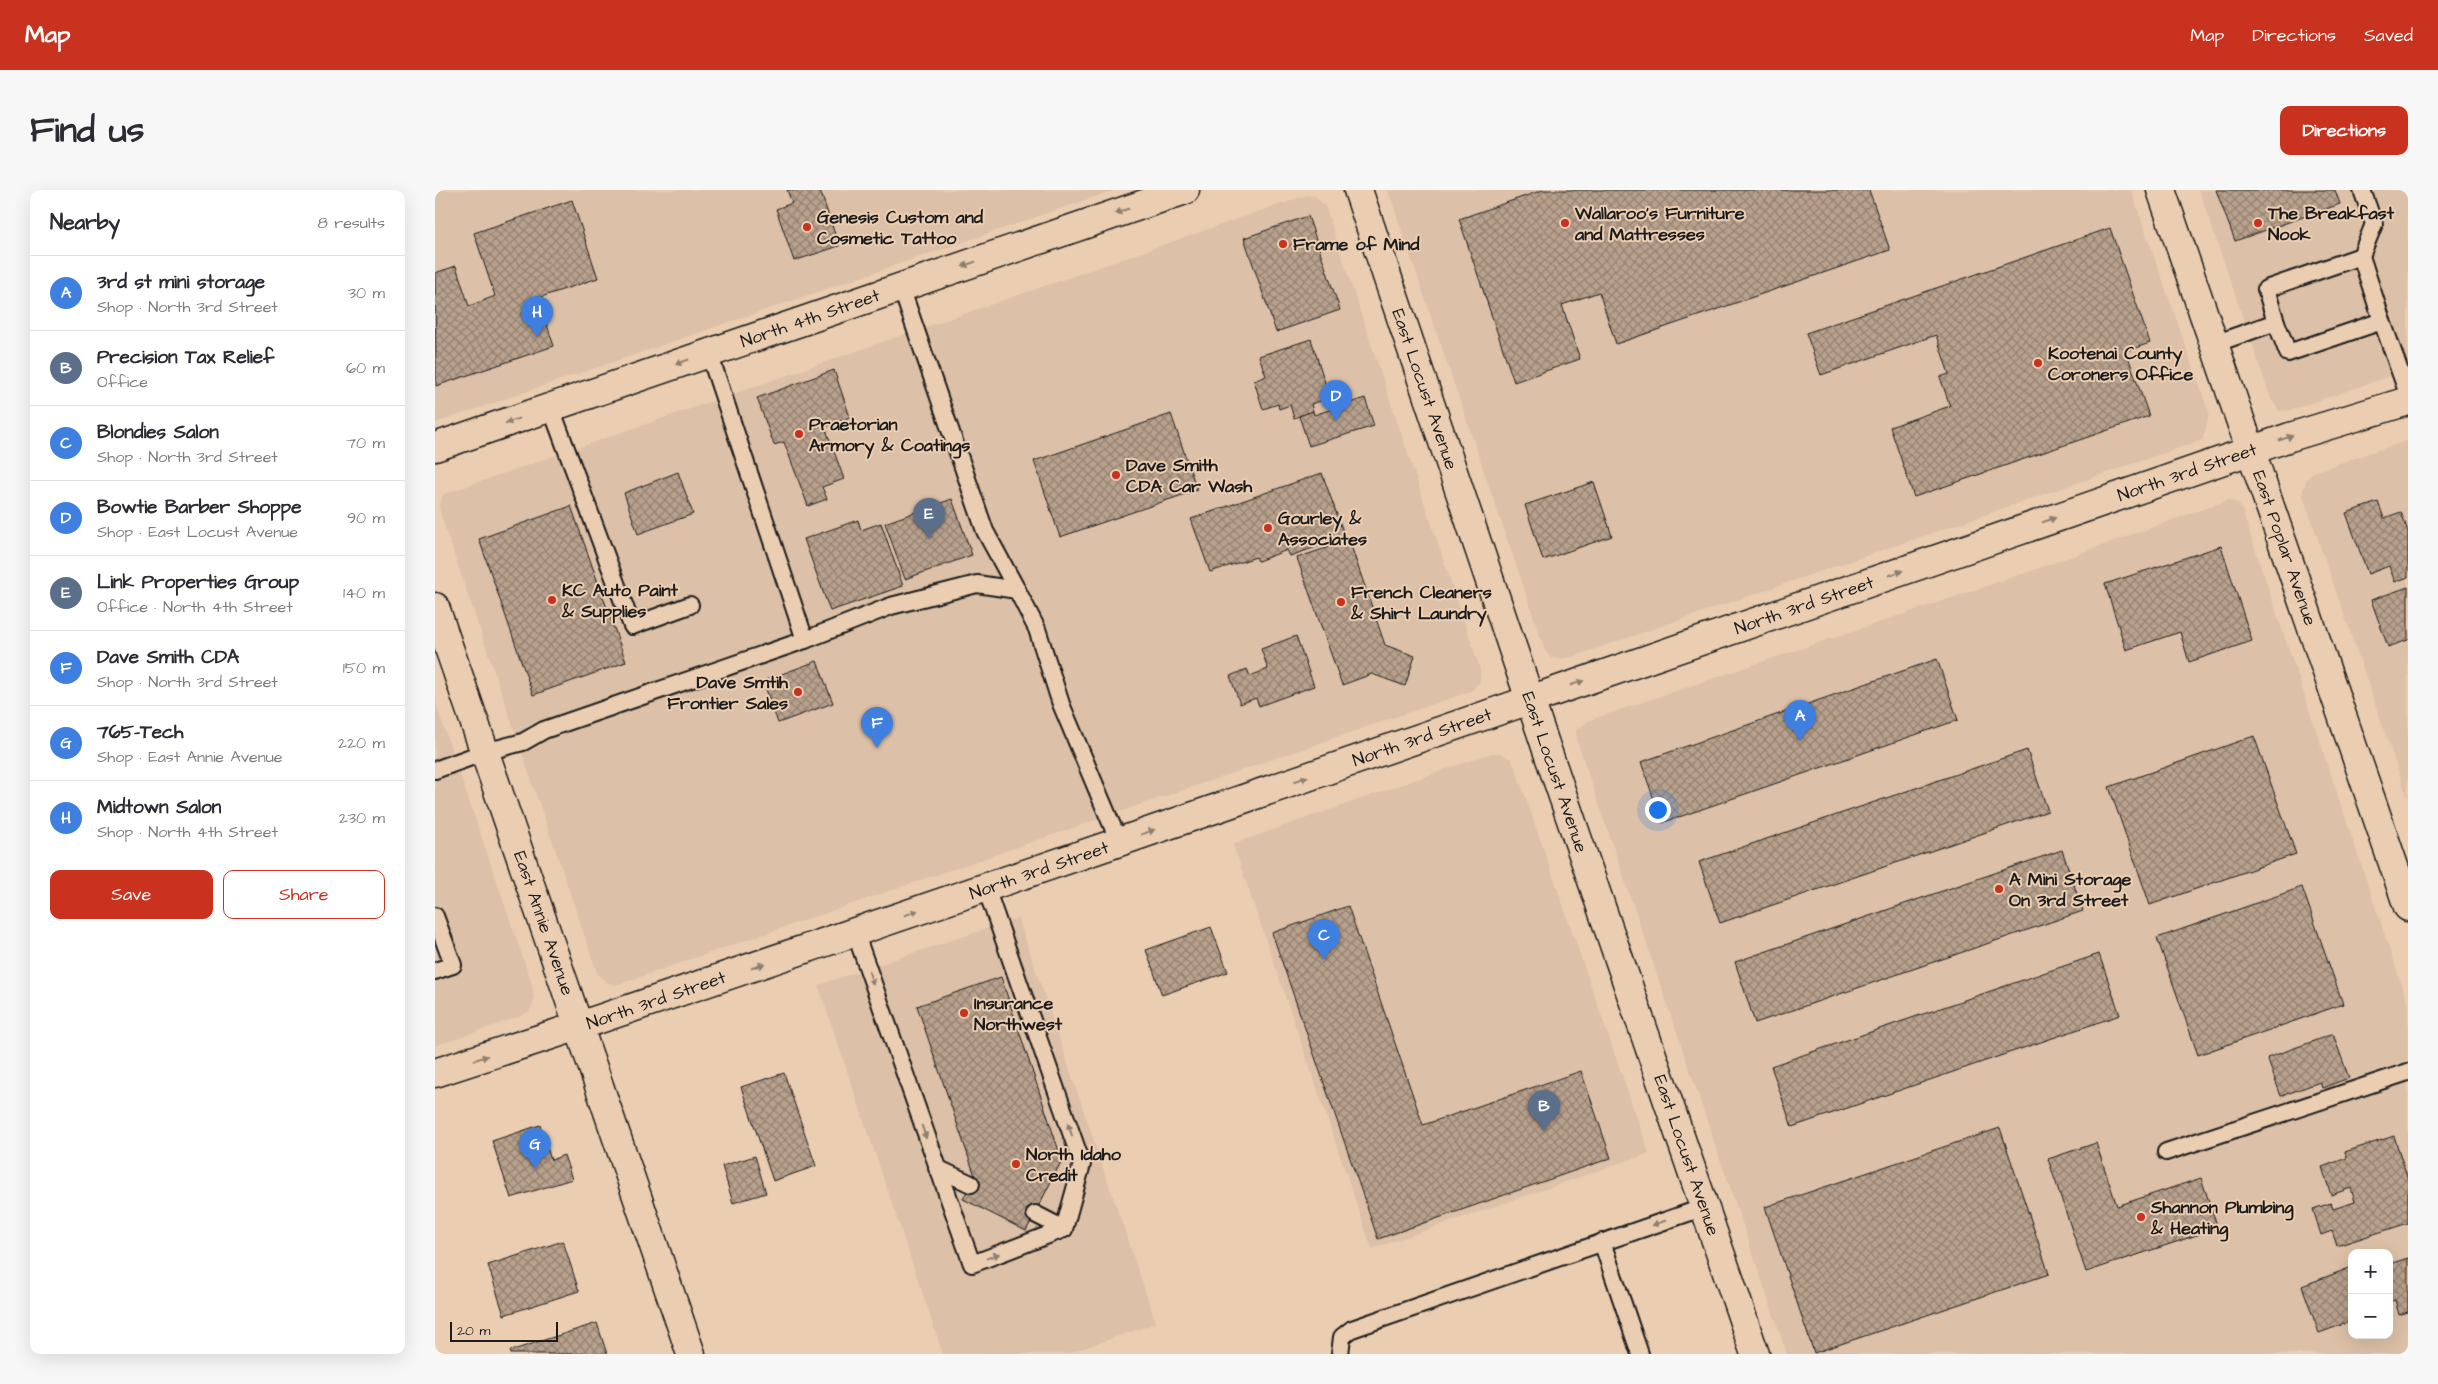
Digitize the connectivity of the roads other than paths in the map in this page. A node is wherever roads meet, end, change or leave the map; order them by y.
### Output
1 (1185, 190) edge
2 (1358, 190) edge
3 (2161, 190) edge
4 (2362, 190) edge
5 (2361, 256) junction
6 (901, 287) junction
7 (2382, 321) junction
8 (2276, 322) junction
9 (2214, 344) junction
10 (709, 353) junction
11 (2408, 394) edge
12 (2408, 401) edge
13 (551, 408) junction
14 (435, 447) edge
15 (2251, 450) junction
16 (1017, 590) junction
17 (690, 605) dead end
18 (436, 615) edge
19 (805, 640) junction
20 (1531, 700) junction
21 (485, 752) junction
22 (435, 770) edge
23 (1119, 842) junction
24 (986, 888) junction
25 (2406, 893) edge
26 (435, 916) edge
27 (855, 932) junction
28 (435, 970) edge
29 (579, 1026) junction
30 (2408, 1072) edge
31 (435, 1073) edge
32 (2166, 1152) dead end
33 (937, 1168) junction
34 (971, 1184) dead end
35 (1705, 1207) junction
36 (1035, 1214) dead end
37 (1063, 1229) junction
38 (1602, 1242) junction
39 (691, 1354) edge
40 (1340, 1354) edge
41 (1639, 1354) edge
42 (1755, 1354) edge

1 -> 6 main road, North 4th Street
2 - 20 main road, East Locust Avenue
3 - 9 main road, East Poplar Avenue
4 - 5 lane
5 - 7 lane
5 - 8 lane
6 - 10 main road, North 4th Street
6 - 16 lane
7 - 8 lane
7 - 11 lane
8 - 9 lane
9 - 15 main road, East Poplar Avenue
10 -> 13 main road, North 4th Street
10 - 19 lane
15 -> 12 main road, North 3rd Street
13 -> 14 main road, North 4th Street
13 - 17 lane
20 -> 15 main road, North 3rd Street
15 - 25 main road, East Poplar Avenue
16 - 19 lane
16 - 23 lane
18 - 21 main road, East Annie Avenue
19 - 21 lane
23 -> 20 main road, North 3rd Street
20 - 35 main road, East Locust Avenue
21 - 22 lane
21 - 29 main road, East Annie Avenue
23 - 24 main road, North 3rd Street
27 -> 24 main road, North 3rd Street
37 -> 24 lane
26 - 28 lane
29 -> 27 main road, North 3rd Street
27 -> 33 lane
31 -> 29 main road, North 3rd Street
29 - 39 main road, East Annie Avenue
30 - 32 lane
33 - 34 lane
33 -> 37 lane
35 -> 38 lane
35 - 42 main road, East Locust Avenue
36 - 37 lane
38 - 40 lane
38 - 41 lane

